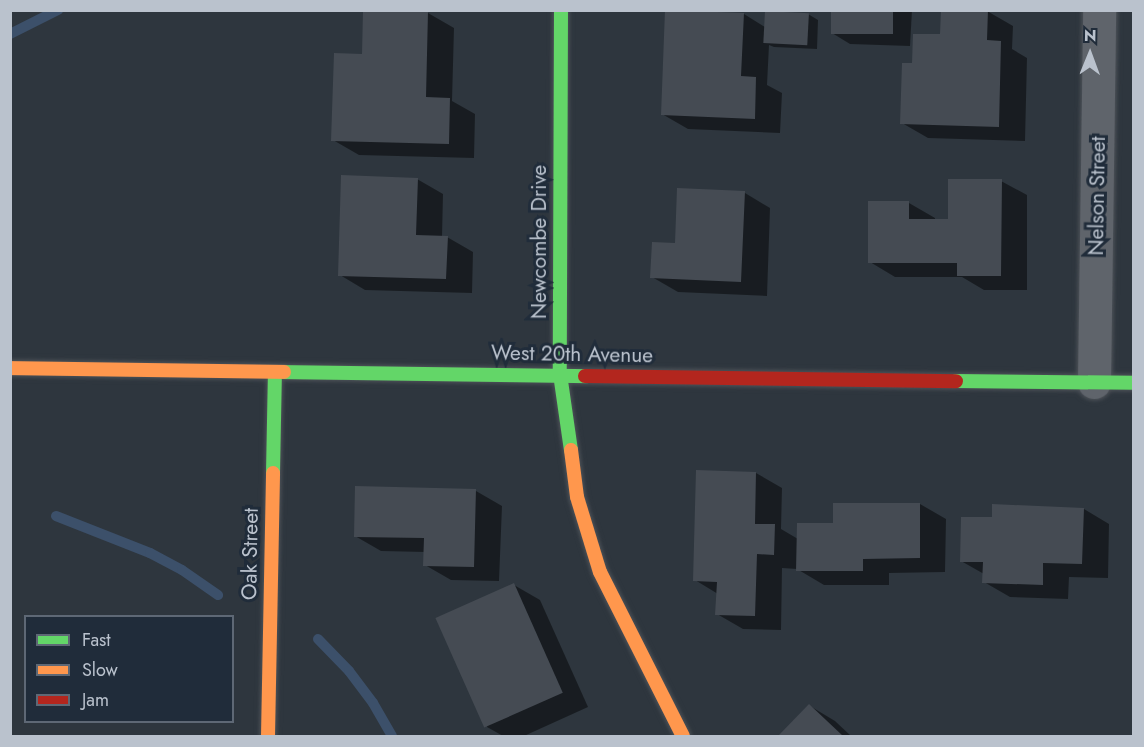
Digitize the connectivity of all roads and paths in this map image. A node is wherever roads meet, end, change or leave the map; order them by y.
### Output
1 (561, 10) edge
2 (1100, 10) edge
3 (10, 368) edge
4 (275, 372) junction
5 (560, 374) junction
6 (1094, 382) junction
7 (1134, 383) edge
8 (268, 736) edge
9 (683, 736) edge

1 - 5 street, Newcombe Drive
2 - 6 street, Nelson Street
3 - 4 street, West 20th Avenue
4 - 5 street, West 20th Avenue
4 - 8 street, Oak Street
5 - 6 street, West 20th Avenue
5 - 9 street, Newcombe Drive
6 - 7 street, West 20th Avenue

